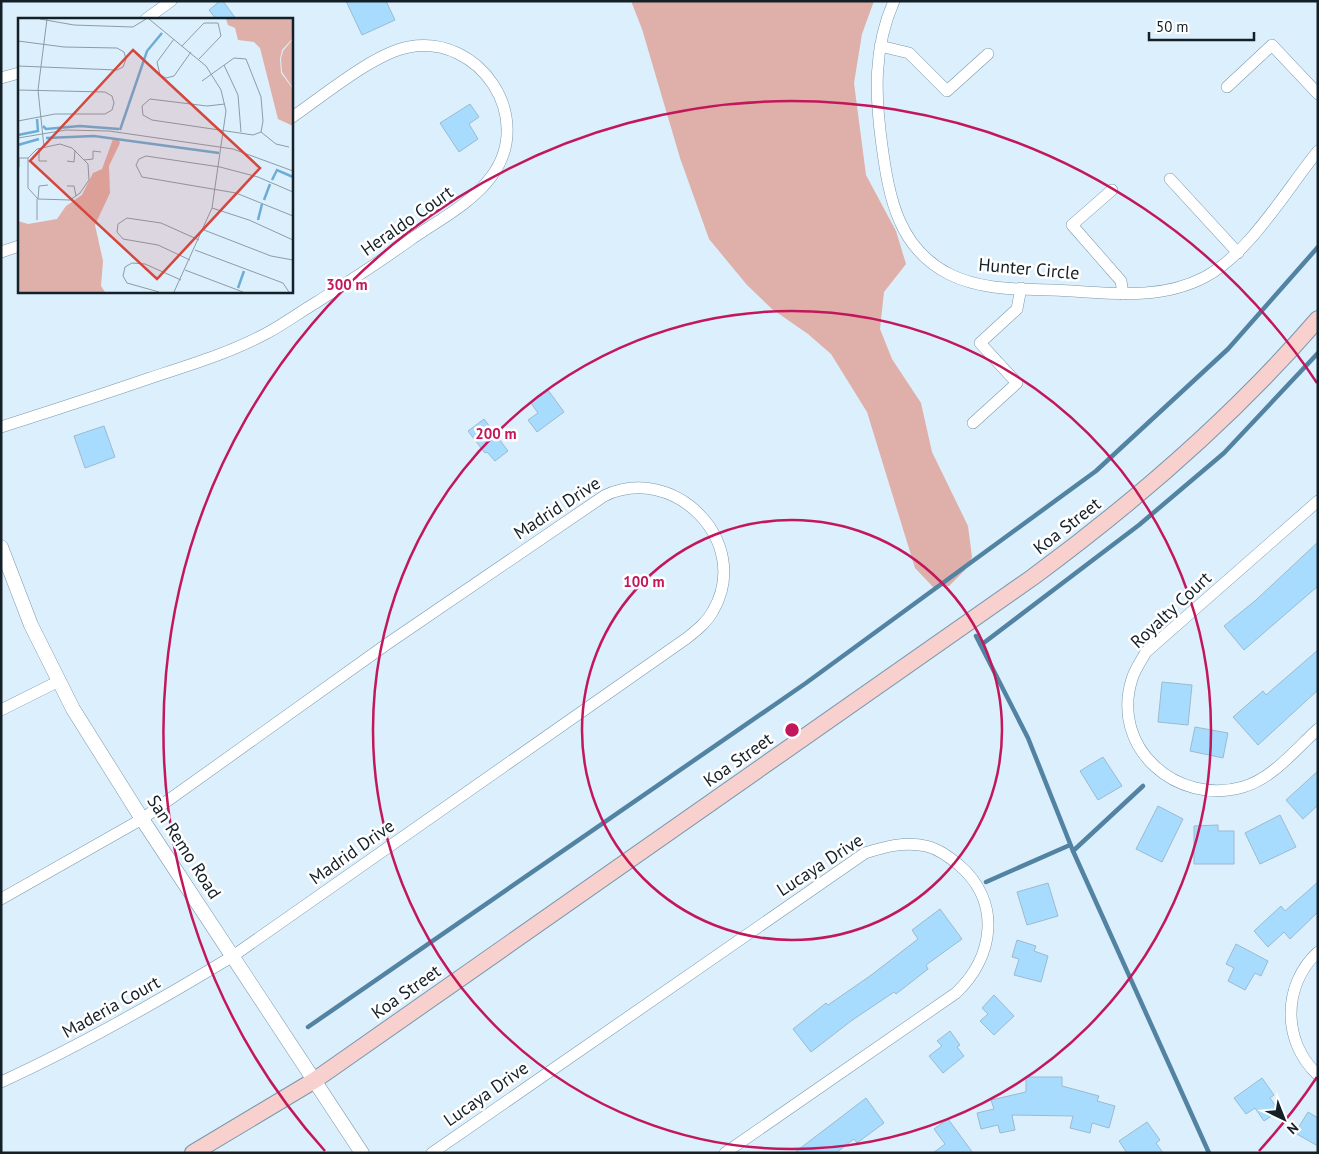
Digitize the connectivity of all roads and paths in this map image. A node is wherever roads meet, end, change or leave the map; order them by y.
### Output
1 (171, 1) edge
2 (894, 1) edge
3 (147, 18) edge
4 (880, 46) junction
5 (988, 54) dead end
6 (18, 73) edge
7 (1, 78) edge
8 (1227, 88) dead end
9 (1318, 94) edge
10 (292, 117) edge
11 (1317, 153) edge
12 (1170, 179) dead end
13 (1112, 190) dead end
14 (18, 246) edge
15 (1, 252) edge
16 (1238, 253) junction
17 (1021, 288) junction
18 (1123, 294) junction
19 (1318, 319) edge
20 (973, 423) dead end
21 (1, 427) edge
22 (1318, 501) edge
23 (1, 547) edge
24 (59, 681) junction
25 (1, 710) edge
26 (1318, 729) edge
27 (142, 819) junction
28 (1, 899) edge
29 (1318, 952) edge
30 (233, 956) junction
31 (1318, 1075) edge
32 (315, 1080) junction
33 (1, 1082) edge
34 (193, 1153) edge
35 (362, 1153) edge
36 (432, 1153) edge
37 (725, 1153) edge

1 - 3 street
2 - 4 street, Hunter Circle
4 - 5 street
4 - 17 street, Hunter Circle
6 - 7 street
8 - 9 street
10 - 21 street, Heraldo Court
11 - 16 street, Hunter Circle
12 - 16 street
13 - 18 street
14 - 15 street
16 - 18 street, Hunter Circle
17 - 18 street, Hunter Circle
17 - 20 street
19 - 32 main road, Koa Street
22 - 26 street, Royalty Court
23 - 24 street, San Remo Road
24 - 25 street
24 - 27 street, San Remo Road
27 - 28 street
27 - 30 street, San Remo Road
27 - 30 street, Madrid Drive
29 - 31 street
30 - 32 street, San Remo Road
30 - 33 street, Maderia Court
32 - 34 main road, Koa Street
32 - 35 street, San Remo Road
36 - 37 street, Lucaya Drive

